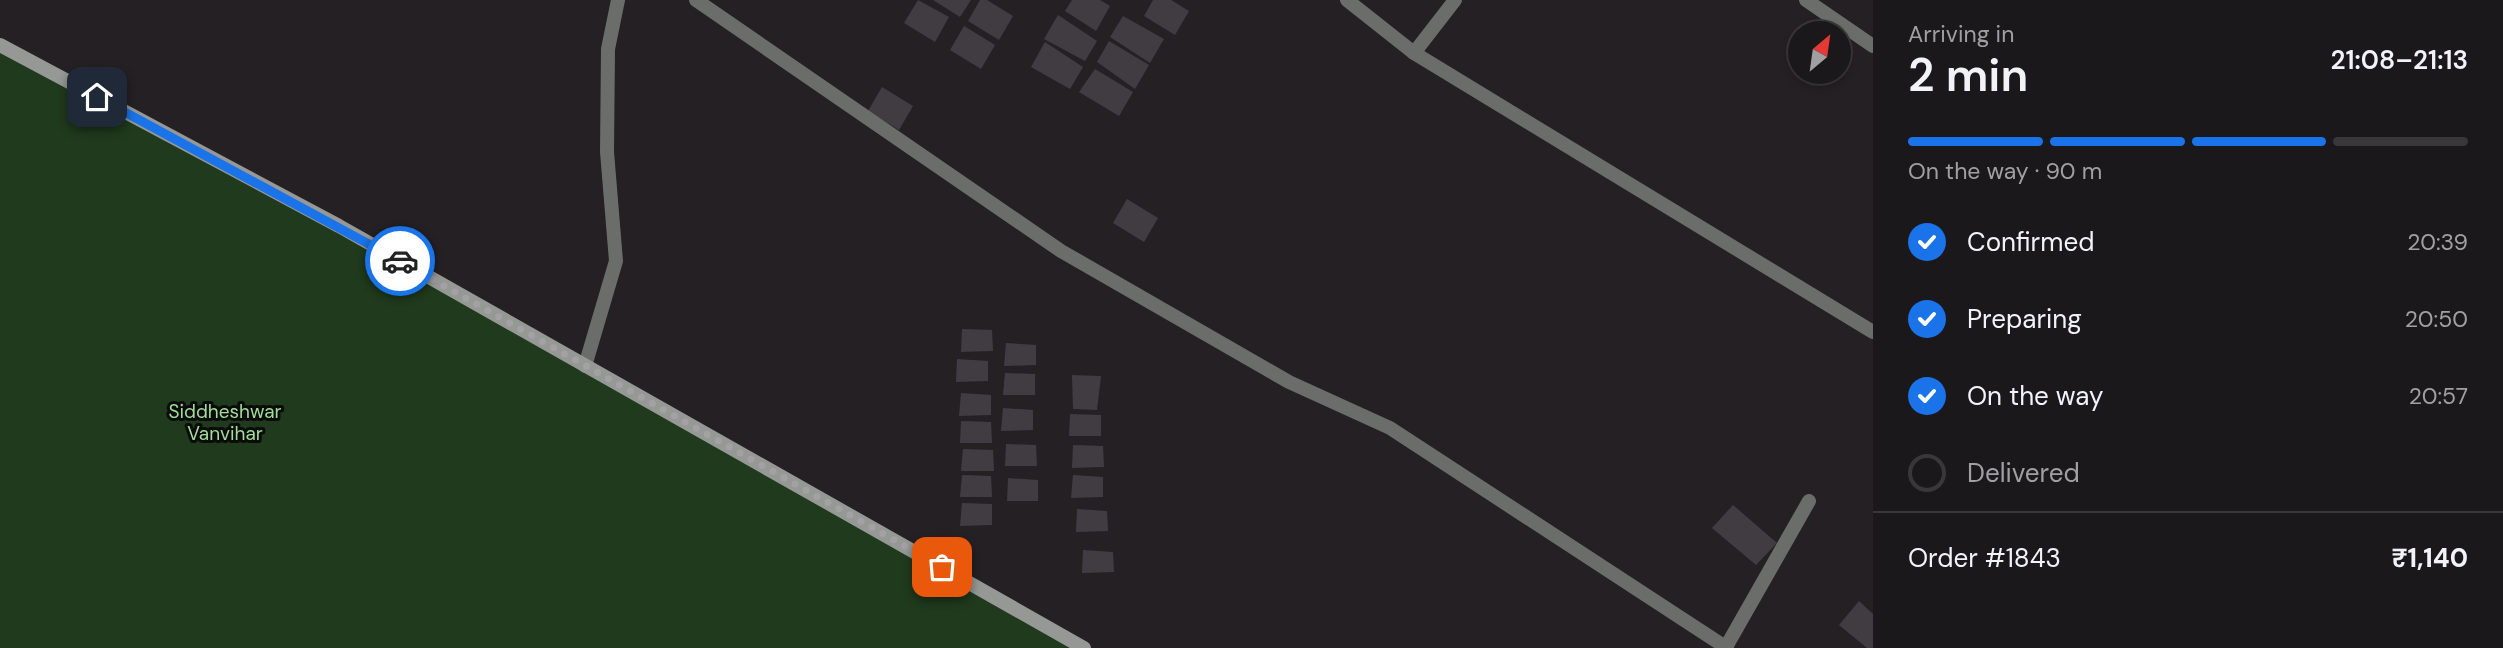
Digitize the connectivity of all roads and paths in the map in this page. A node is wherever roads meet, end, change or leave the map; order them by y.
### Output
1 (618, 0) edge
2 (696, 0) edge
3 (1347, 0) edge
4 (1455, 0) edge
5 (1806, 0) edge
6 (0, 45) edge
7 (1873, 46) edge
8 (1413, 53) junction
9 (1873, 332) edge
10 (586, 366) junction
11 (1809, 500) dead end
12 (1084, 648) edge
13 (1727, 648) edge

1 - 10 street
2 - 13 street
3 - 8 street
4 - 8 street
5 - 7 street
6 - 10 street
8 - 9 street
10 - 12 street
11 - 13 street

